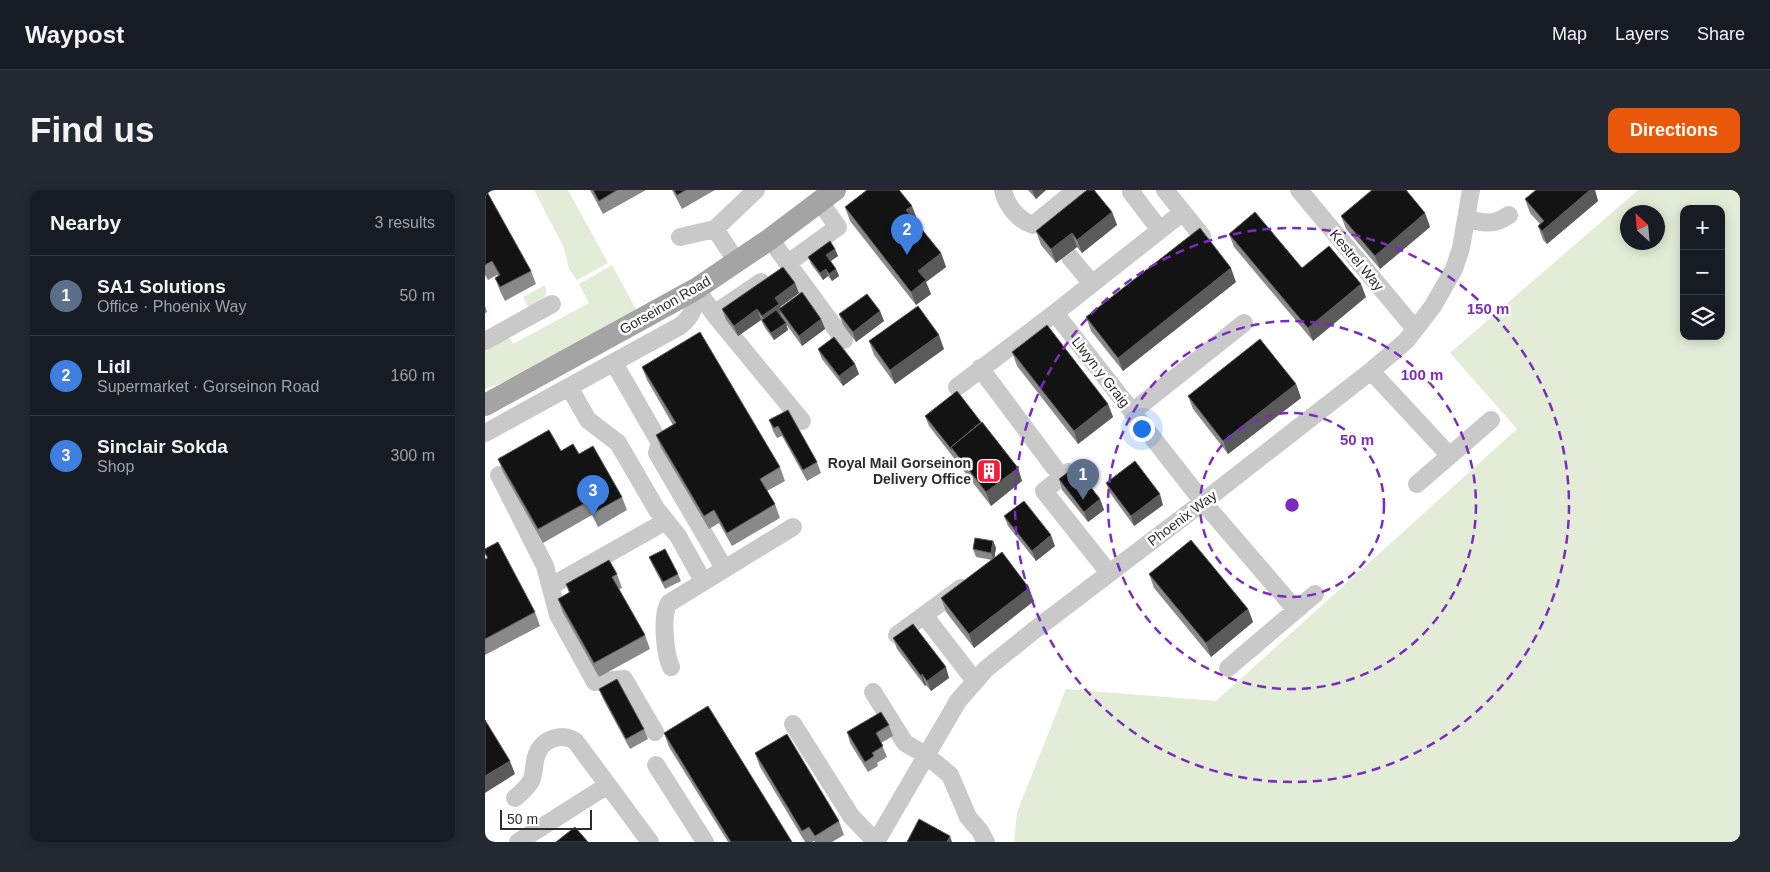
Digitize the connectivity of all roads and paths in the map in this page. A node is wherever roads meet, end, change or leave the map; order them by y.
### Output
1 (757, 190) edge
2 (1003, 190) edge
3 (1076, 190) edge
4 (1133, 190) edge
5 (1165, 190) edge
6 (1299, 190) edge
7 (1471, 190) edge
8 (827, 196) edge
9 (1183, 212) junction
10 (1509, 215) dead end
11 (1467, 219) junction
12 (715, 229) junction
13 (1160, 230) junction
14 (1202, 236) edge
15 (680, 237) dead end
16 (770, 239) junction
17 (1070, 257) dead end
18 (737, 262) junction
19 (788, 263) junction
20 (773, 274) edge
21 (1092, 284) junction
22 (696, 290) junction
23 (552, 304) dead end
24 (1055, 313) junction
25 (714, 314) junction
26 (1244, 323) dead end
27 (1415, 329) junction
28 (843, 340) dead end
29 (485, 341) edge
30 (614, 363) junction
31 (980, 368) junction
32 (1371, 371) junction
33 (957, 386) dead end
34 (569, 387) junction
35 (485, 404) edge
36 (1132, 412) junction
37 (1491, 420) dead end
38 (802, 421) dead end
39 (485, 433) edge
40 (1449, 455) junction
41 (499, 475) edge
42 (1417, 484) dead end
43 (1203, 502) junction
44 (666, 521) junction
45 (793, 527) dead end
46 (724, 568) junction
47 (1109, 573) junction
48 (975, 578) edge
49 (703, 581) junction
50 (551, 586) junction
51 (1315, 594) dead end
52 (1296, 610) junction
53 (924, 615) junction
54 (897, 635) edge
55 (671, 667) dead end
56 (1228, 668) dead end
57 (975, 681) junction
58 (873, 692) dead end
59 (793, 724) dead end
60 (655, 732) dead end
61 (926, 755) junction
62 (656, 766) dead end
63 (608, 785) junction
64 (515, 798) dead end
65 (518, 842) edge
66 (650, 842) edge
67 (705, 842) edge
68 (876, 842) edge
69 (986, 842) edge

1 - 12 street
2 - 3 street
4 - 13 street
5 - 9 street
6 - 27 street, Kestrel Way
7 - 11 street, Phoenix Way
8 - 16 main road, Gorseinon Road
8 - 19 street
9 - 13 street
9 - 14 street
10 - 11 street
11 - 27 street, Phoenix Way
12 - 15 street
12 - 18 street
13 - 21 street
16 - 18 main road, Gorseinon Road
16 - 19 street
17 - 21 street
18 - 22 main road, Gorseinon Road
19 - 28 street
20 - 25 street
21 - 24 street
22 - 25 street
22 - 30 street
22 - 35 main road, Gorseinon Road
23 - 29 street
24 - 31 street
24 - 36 street, Llwyn y Graig
25 - 38 street
26 - 36 street
27 - 32 street, Phoenix Way
30 - 34 street
30 - 46 street
31 - 33 street
31 - 47 street
32 - 40 street
32 - 43 street, Phoenix Way
34 - 39 street
34 - 44 street
36 - 43 street, Llwyn y Graig
37 - 40 street
40 - 42 street
41 - 50 street
43 - 47 street, Phoenix Way
43 - 52 street, Llwyn y Graig
44 - 49 street
44 - 50 street
45 - 46 street
46 - 49 street
47 - 57 street, Phoenix Way
48 - 53 street
49 - 55 street
50 - 60 street
51 - 52 street
52 - 56 street
53 - 54 street
53 - 57 street
57 - 61 street, Phoenix Way
58 - 61 street
59 - 68 street
61 - 68 street, Phoenix Way
61 - 69 street
62 - 67 street
63 - 64 street
63 - 65 street
63 - 66 street

